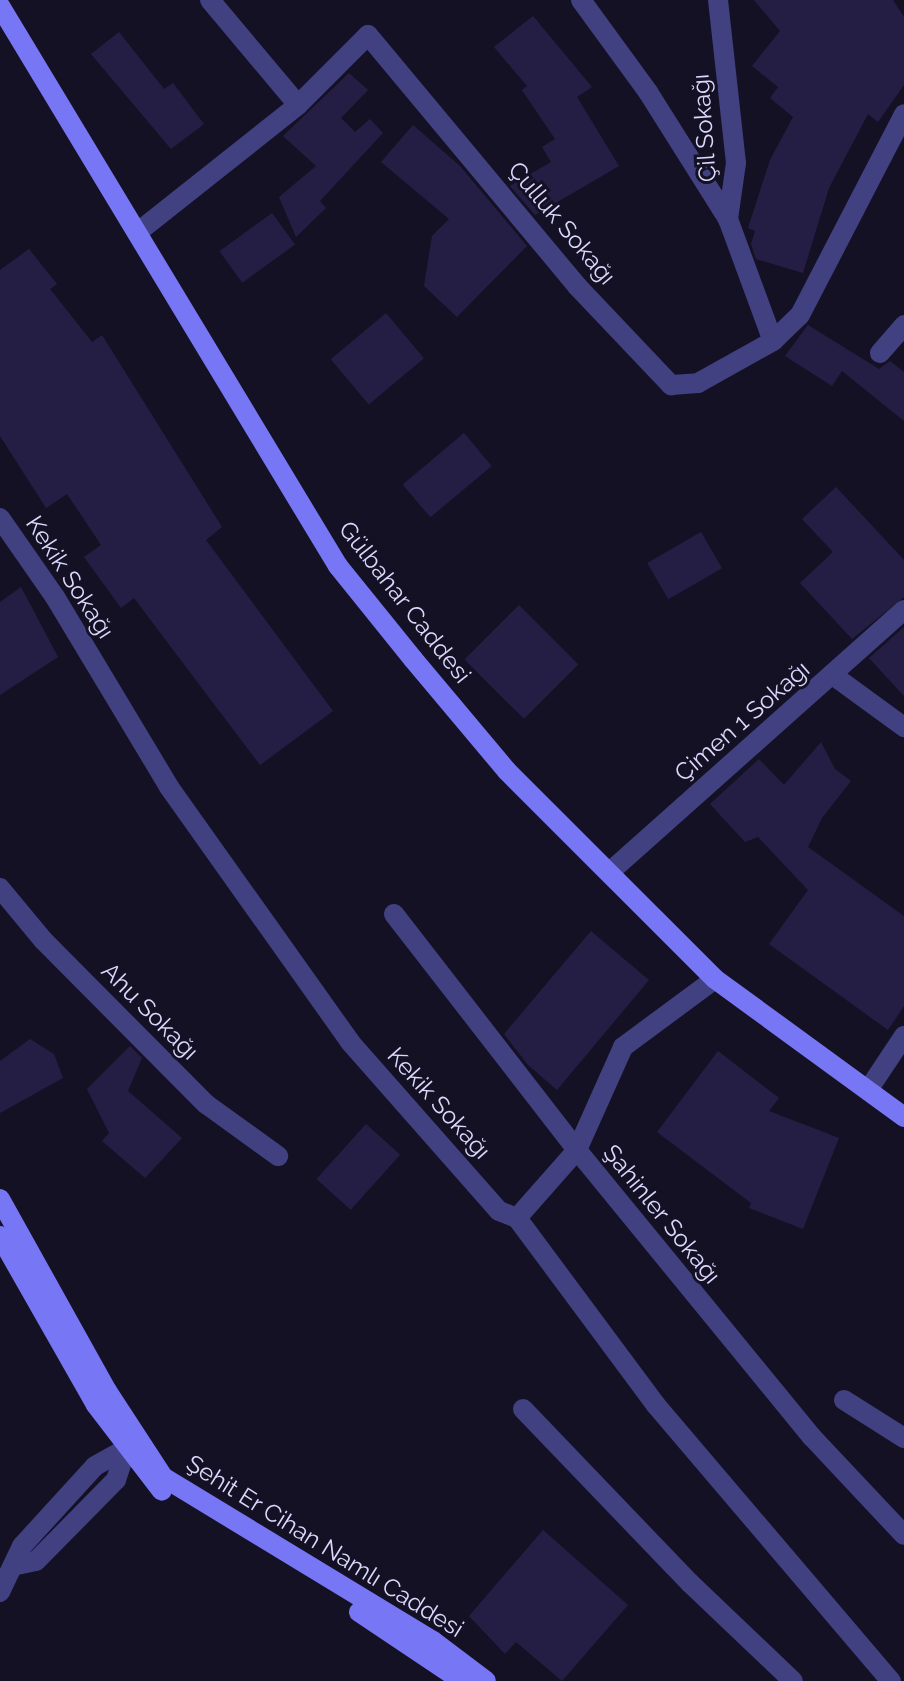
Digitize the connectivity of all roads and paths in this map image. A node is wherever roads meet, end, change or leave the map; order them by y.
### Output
1 (210, 0) edge
2 (581, 0) edge
3 (718, 0) edge
4 (0, 6) edge
5 (298, 105) junction
6 (904, 114) edge
7 (728, 219) junction
8 (138, 232) junction
9 (904, 325) edge
10 (773, 341) junction
11 (880, 353) dead end
12 (0, 518) edge
13 (904, 610) edge
14 (834, 676) junction
15 (904, 727) edge
16 (612, 870) junction
17 (0, 888) edge
18 (394, 914) dead end
19 (715, 979) junction
20 (904, 1036) edge
21 (868, 1090) junction
22 (904, 1117) edge
23 (577, 1150) junction
24 (278, 1156) dead end
25 (0, 1199) edge
26 (517, 1218) junction
27 (0, 1236) edge
28 (844, 1400) dead end
29 (523, 1409) dead end
30 (904, 1438) edge
31 (126, 1449) junction
32 (904, 1535) edge
33 (9, 1560) edge
34 (0, 1592) edge
35 (462, 1681) edge
36 (486, 1681) edge
37 (793, 1681) edge
38 (891, 1681) edge

1 - 5 street
2 - 7 street
3 - 7 street, Çil Sokağı
4 - 8 street, Gülbahar Caddesi
5 - 8 street, Çulluk Sokağı
5 - 10 street, Çulluk Sokağı
6 - 10 street, Çulluk Sokağı
7 - 10 street, Çil Sokağı
8 - 16 street, Gülbahar Caddesi
9 - 11 street
12 - 26 street, Kekik Sokağı
13 - 14 street, Çimen 1 Sokağı
14 - 15 street
14 - 16 street, Çimen 1 Sokağı
16 - 19 street, Gülbahar Caddesi
17 - 24 street, Ahu Sokağı
18 - 23 street, Şahinler Sokağı
19 - 21 street, Gülbahar Caddesi
19 - 23 street
20 - 21 street
21 - 22 street, Gülbahar Caddesi
23 - 26 street
23 - 32 street, Şahinler Sokağı
25 - 36 street, Şehit Er Cihan Namlı Caddesi
26 - 38 street, Kekik Sokağı
27 - 31 street, Şehit Er Cihan Namlı Caddesi
28 - 30 street
29 - 37 street
31 - 33 street
31 - 35 street, Şehit Er Cihan Namlı Caddesi
33 - 34 street

